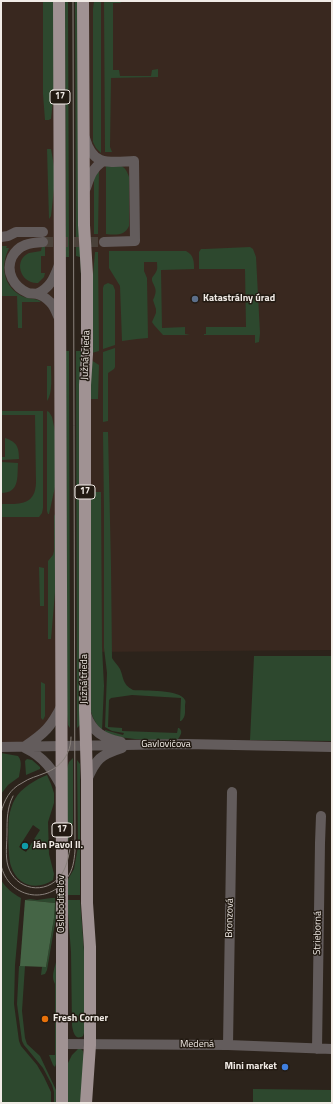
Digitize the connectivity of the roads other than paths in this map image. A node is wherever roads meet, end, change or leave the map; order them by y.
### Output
1 (60, 1) edge
2 (83, 1) edge
3 (84, 134) junction
4 (103, 161) junction
5 (84, 194) junction
6 (1, 237) edge
7 (104, 242) tunnel mouth
8 (60, 262) junction
9 (37, 294) junction
10 (60, 320) junction
11 (62, 705) junction
12 (85, 710) junction
13 (130, 745) junction
14 (62, 746) junction
15 (86, 746) junction
16 (1, 747) edge
17 (23, 747) junction
18 (332, 747) edge
19 (87, 780) junction
20 (62, 788) junction
21 (232, 792) dead end
22 (321, 816) dead end
23 (62, 1044) junction
24 (90, 1045) junction
25 (228, 1045) junction
26 (317, 1049) junction
27 (332, 1049) edge
28 (62, 1103) edge
29 (86, 1103) edge

1 - 8 main road, 17
2 - 3 main road, Južná trieda / 17
3 - 4 street
3 - 5 main road, Južná trieda / 17
4 - 5 street
4 - 7 street
5 - 12 main road, Južná trieda / 17
6 - 9 street
8 - 9 street
8 - 10 main road, 17
9 - 10 street
10 - 11 main road, 17
11 - 14 main road, Osloboditeľov / 17
11 - 17 street
12 - 13 street
12 - 15 main road, 17
13 - 15 street, Gavlovičova
13 - 18 street, Gavlovičova
13 - 19 street
14 - 15 street, Gavlovičova
14 - 17 street, Gavlovičova
14 - 20 main road, Osloboditeľov / 17
15 - 19 main road, 17
16 - 17 street, Gavlovičova
17 - 20 street
19 - 24 main road, 17
20 - 23 main road, Osloboditeľov / 17
21 - 25 street, Bronzová
22 - 26 street, Strieborná
23 - 24 street, Medená
23 - 28 main road, Osloboditeľov / 17
24 - 25 street, Medená
24 - 29 main road, 17
25 - 26 street, Medená
26 - 27 street, Medená

